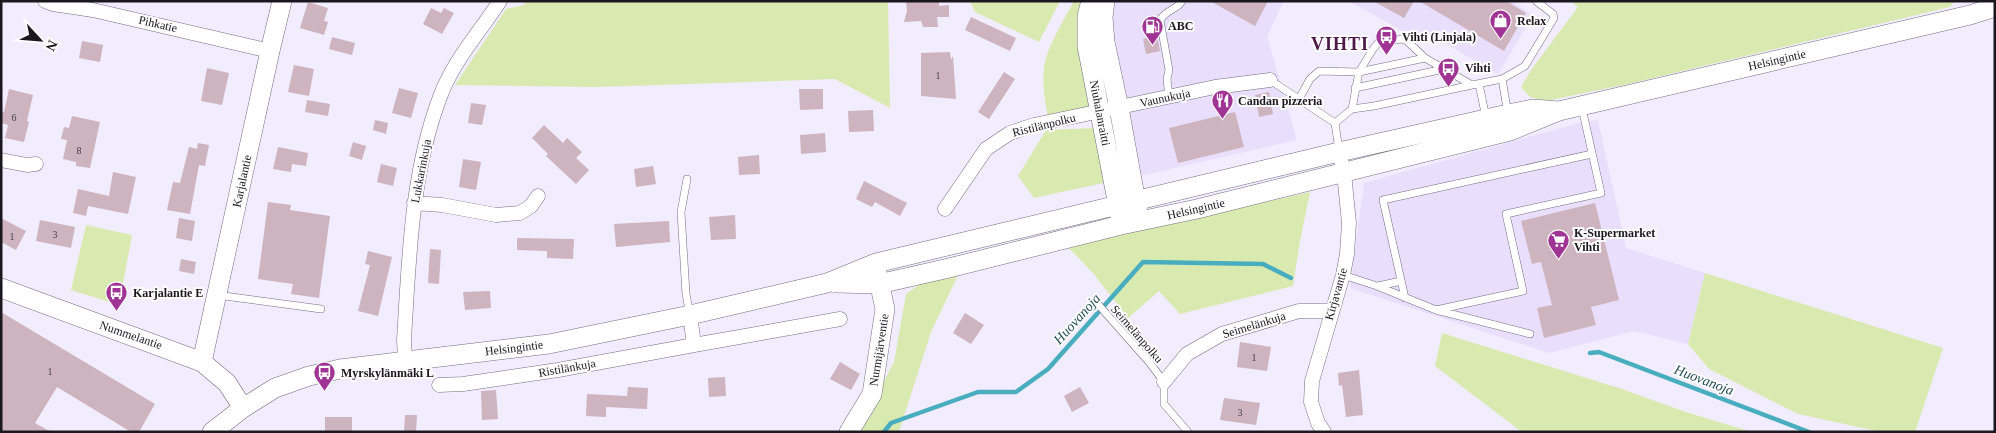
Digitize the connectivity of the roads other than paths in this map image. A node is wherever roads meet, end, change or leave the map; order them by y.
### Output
1 (45, 1) edge
2 (282, 1) edge
3 (500, 1) edge
4 (1091, 1) edge
5 (1105, 1) edge
6 (1182, 1) edge
7 (1536, 1) edge
8 (1995, 7) edge
9 (270, 51) junction
10 (1425, 58) junction
11 (1445, 69) junction
12 (1360, 72) junction
13 (1502, 79) junction
14 (1270, 80) joint
15 (1475, 85) junction
16 (1356, 88) junction
17 (1169, 97) junction
18 (1299, 99) junction
19 (1581, 106) junction
20 (1119, 108) junction
21 (1352, 109) junction
22 (1100, 112) junction
23 (1509, 122) junction
24 (1335, 123) junction
25 (1488, 128) junction
26 (1340, 152) junction
27 (1592, 154) junction
28 (1, 160) edge
29 (36, 164) dead end
30 (1344, 173) junction
31 (687, 179) dead end
32 (538, 196) dead end
33 (1137, 200) junction
34 (414, 203) junction
35 (1117, 204) junction
36 (945, 209) dead end
37 (1130, 223) junction
38 (876, 263) junction
39 (1343, 275) junction
40 (1401, 281) junction
41 (827, 283) junction
42 (879, 284) junction
43 (1377, 286) junction
44 (1, 288) edge
45 (218, 294) junction
46 (1405, 298) junction
47 (1095, 302) dead end
48 (321, 309) dead end
49 (1436, 310) junction
50 (1331, 311) junction
51 (690, 315) junction
52 (840, 319) dead end
53 (1530, 334) dead end
54 (694, 345) junction
55 (405, 360) junction
56 (202, 362) junction
57 (1164, 382) junction
58 (439, 385) dead end
59 (243, 408) junction
60 (212, 432) edge
61 (850, 432) edge
62 (1188, 432) edge
63 (1324, 432) edge

1 - 9 street, Pihkatie
2 - 9 street, Karjalantie
3 - 34 street, Lukkarinkuja
4 - 22 street, Niuhalanraitti
5 - 20 street, Niuhalanraitti
6 - 17 lane
7 - 13 lane
8 - 19 street, Helsingintie
9 - 45 street, Karjalantie
10 - 11 lane
10 - 12 lane
10 - 12 lane
11 - 15 lane
11 - 16 lane
12 - 16 lane
12 - 18 lane
13 - 15 lane
13 - 23 lane
14 - 17 street, Vaunukuja
14 - 18 lane
15 - 21 lane
15 - 25 lane
16 - 21 lane
17 - 20 street, Vaunukuja
18 - 24 lane
19 - 23 street, Helsingintie
19 - 27 lane
20 - 22 street, Ristilänpolku
20 - 33 street, Niuhalanraitti
21 - 24 lane
22 - 35 street, Niuhalanraitti
22 - 36 street, Ristilänpolku
23 - 25 street, Helsingintie
24 - 26 lane
25 - 26 street, Helsingintie
25 - 30 street, Helsingintie
26 - 30 street, Kirjavantie
26 - 33 street, Helsingintie
27 - 40 lane
27 - 49 lane
28 - 29 street
30 - 37 street, Helsingintie
30 - 39 street, Kirjavantie
31 - 51 lane
32 - 34 street
33 - 35 street, Helsingintie
33 - 37 street, Niuhalanraitti
34 - 55 street, Lukkarinkuja
35 - 37 street, Niuhalanraitti
35 - 38 street, Helsingintie
37 - 42 street, Helsingintie
38 - 41 street, Helsingintie
38 - 42 street, Nurmijärventie
39 - 43 lane
39 - 50 street, Kirjavantie
40 - 43 lane
40 - 46 lane
41 - 42 street, Helsingintie
41 - 51 street, Helsingintie
42 - 61 street, Nurmijärventie
43 - 46 lane
44 - 56 street, Nummelantie
45 - 48 lane
45 - 56 street, Karjalantie
46 - 49 lane
47 - 57 lane, Seimelänpolku
49 - 53 lane
50 - 57 street, Seimelänkuja
50 - 63 street, Kirjavantie
51 - 54 street
51 - 55 street, Helsingintie
52 - 54 street, Ristilänkuja
54 - 58 street, Ristilänkuja
55 - 59 street, Helsingintie
56 - 59 street, Nummelantie
57 - 62 lane, Seimelänpolku
59 - 60 street, Helsingintie

